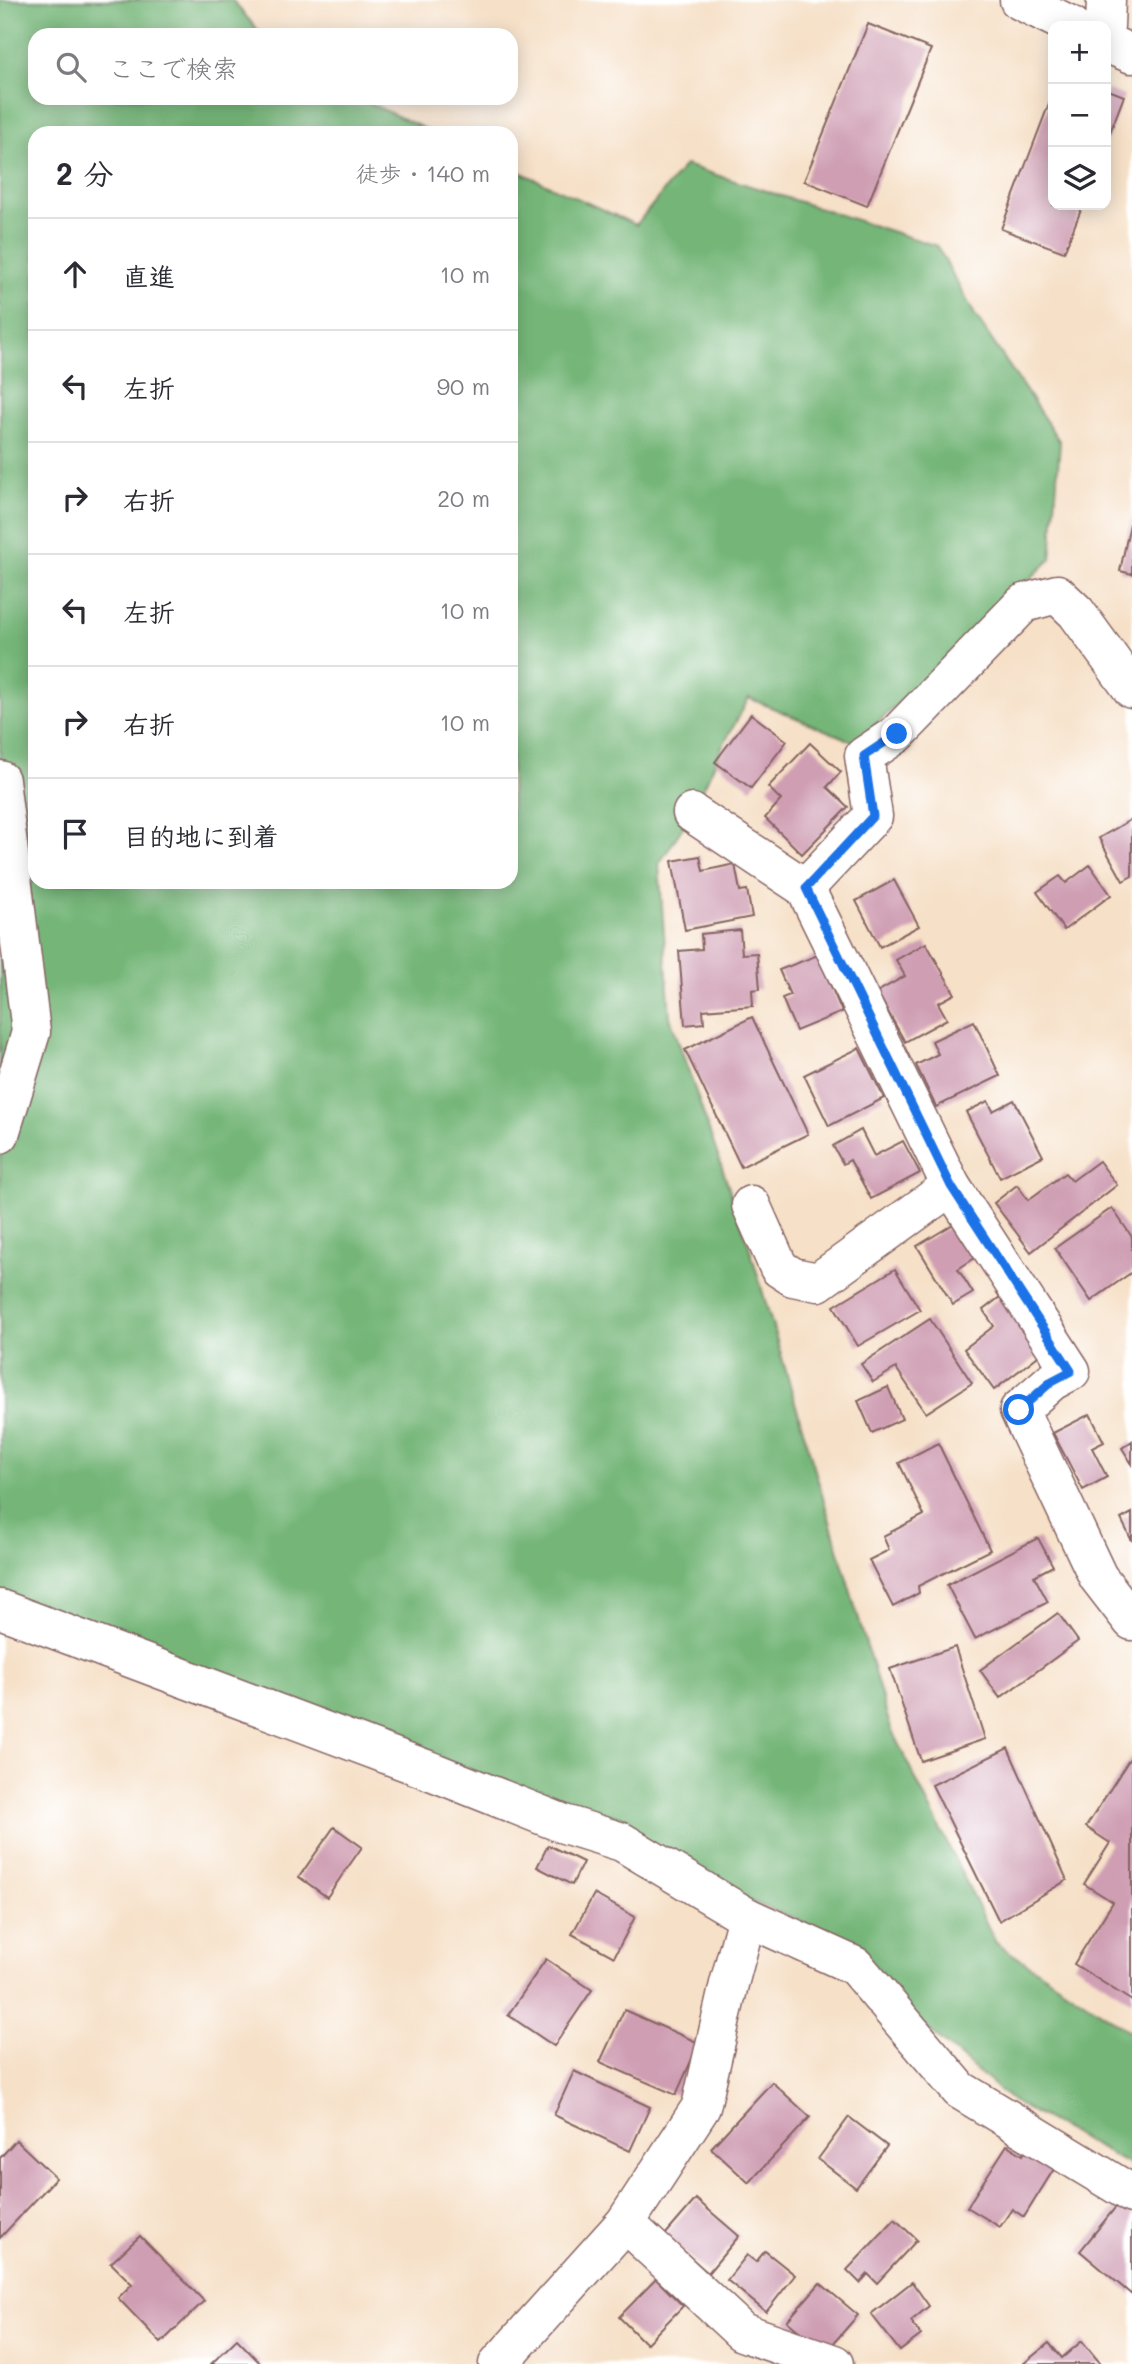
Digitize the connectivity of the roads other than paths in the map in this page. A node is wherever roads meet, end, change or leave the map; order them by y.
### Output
1 (1019, 0) edge
2 (1107, 0) edge
3 (1062, 21) edge
4 (1105, 21) edge
5 (1111, 45) edge
6 (1132, 54) edge
7 (1132, 689) edge
8 (0, 780) edge
9 (692, 813) dead end
10 (806, 888) junction
11 (0, 1134) edge
12 (951, 1186) junction
13 (751, 1205) dead end
14 (0, 1609) edge
15 (1132, 1620) edge
16 (747, 1917) junction
17 (1132, 2194) edge
18 (625, 2224) junction
19 (498, 2364) edge
20 (834, 2364) edge

1 - 3 street
2 - 4 street
5 - 6 street
7 - 10 street
8 - 11 street
9 - 10 street
10 - 12 street
12 - 13 street
12 - 15 street
14 - 16 street
16 - 17 street
16 - 18 street
18 - 19 street
18 - 20 street

